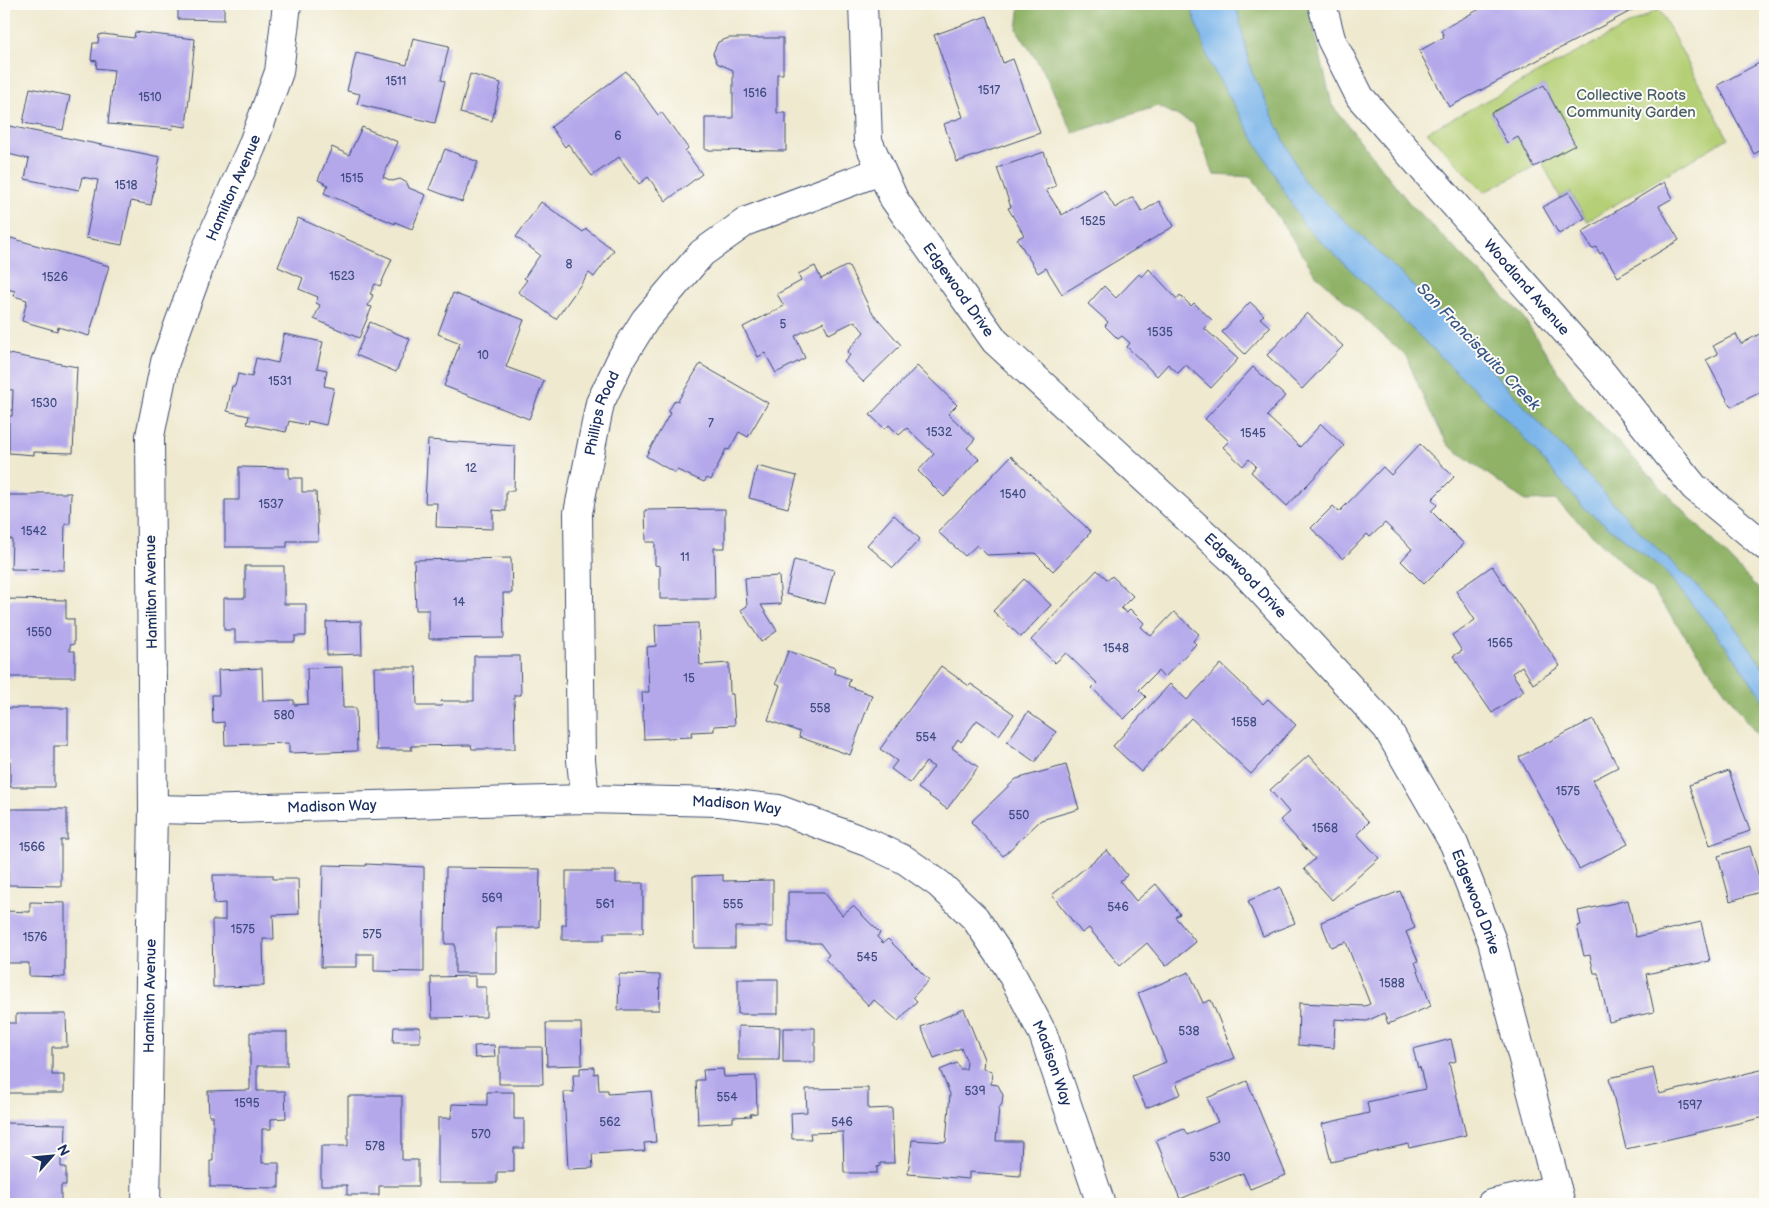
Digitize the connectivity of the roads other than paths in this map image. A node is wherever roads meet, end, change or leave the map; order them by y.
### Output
1 (287, 4) edge
2 (863, 4) edge
3 (1322, 4) edge
4 (880, 171) junction
5 (1764, 541) edge
6 (585, 799) junction
7 (153, 809) junction
8 (1559, 1196) edge
9 (146, 1204) edge
10 (1100, 1204) edge
11 (1491, 1204) edge

1 - 7 street, Hamilton Avenue
2 - 4 street, Edgewood Drive
3 - 5 street, Woodland Avenue
4 - 6 street, Phillips Road
4 - 8 street, Edgewood Drive
6 - 7 street, Madison Way
6 - 10 street, Madison Way
7 - 9 street, Hamilton Avenue
8 - 11 street

